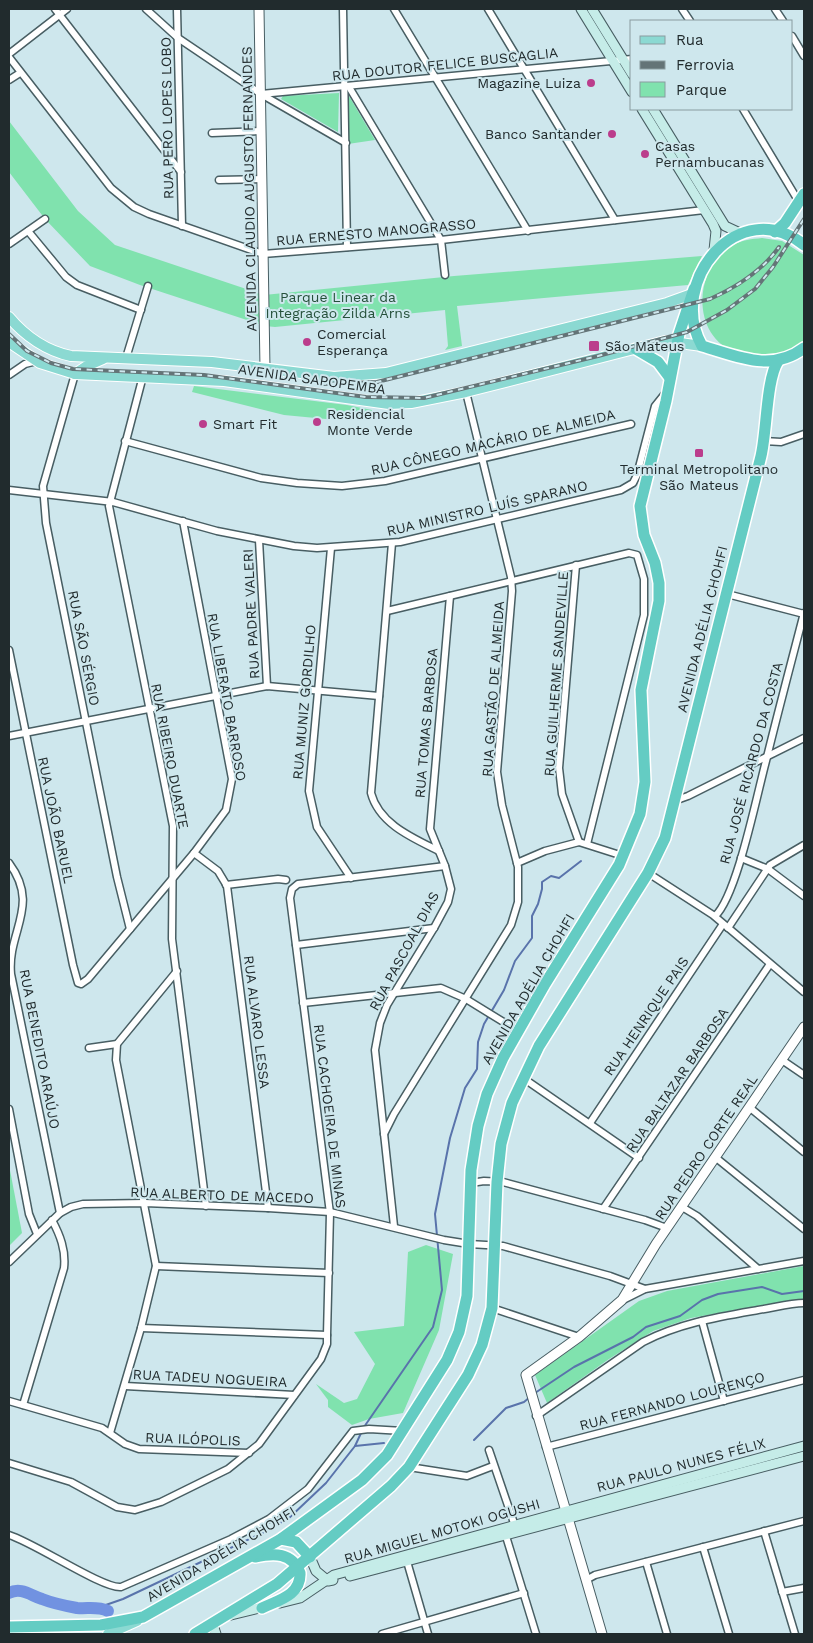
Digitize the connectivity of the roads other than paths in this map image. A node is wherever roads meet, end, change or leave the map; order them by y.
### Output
1 (67, 9) edge
2 (146, 9) edge
3 (177, 9) edge
4 (259, 9) edge
5 (343, 9) edge
6 (394, 9) edge
7 (488, 9) edge
8 (581, 9) edge
9 (592, 9) edge
10 (682, 9) edge
11 (775, 9) edge
12 (58, 12) edge
13 (689, 20) edge
14 (782, 20) edge
15 (178, 38) junction
16 (793, 40) edge
17 (804, 42) edge
18 (9, 56) edge
19 (804, 56) edge
20 (627, 59) edge
21 (612, 61) junction
22 (525, 70) junction
23 (20, 73) junction
24 (436, 78) junction
25 (9, 80) edge
26 (347, 87) junction
27 (630, 89) edge
28 (261, 94) junction
29 (643, 110) edge
30 (654, 110) edge
31 (744, 110) edge
32 (261, 131) junction
33 (212, 132) dead end
34 (346, 143) junction
35 (181, 172) junction
36 (262, 179) junction
37 (219, 180) dead end
38 (802, 198) edge
39 (704, 210) junction
40 (45, 219) dead end
41 (615, 220) junction
42 (182, 226) junction
43 (28, 231) junction
44 (528, 231) junction
45 (775, 232) junction
46 (740, 233) junction
47 (441, 240) junction
48 (9, 244) edge
49 (804, 245) edge
50 (347, 247) junction
51 (714, 250) junction
52 (263, 254) junction
53 (445, 275) dead end
54 (148, 286) dead end
55 (693, 292) junction
56 (141, 310) junction
57 (9, 317) edge
58 (9, 342) edge
59 (677, 342) junction
60 (702, 346) junction
61 (804, 348) edge
62 (636, 349) junction
63 (72, 356) junction
64 (112, 358) junction
65 (126, 358) junction
66 (37, 361) junction
67 (188, 361) junction
68 (778, 361) junction
69 (265, 368) junction
70 (75, 374) junction
71 (9, 375) edge
72 (143, 376) junction
73 (228, 382) junction
74 (669, 384) junction
75 (466, 392) junction
76 (631, 424) dead end
77 (804, 434) edge
78 (125, 441) junction
79 (764, 442) junction
80 (483, 459) junction
81 (9, 490) edge
82 (43, 494) junction
83 (109, 502) junction
84 (497, 519) junction
85 (183, 521) junction
86 (259, 540) junction
87 (392, 543) junction
88 (331, 548) junction
89 (576, 565) junction
90 (512, 580) junction
91 (727, 594) junction
92 (450, 596) junction
93 (387, 611) junction
94 (804, 613) edge
95 (9, 650) edge
96 (267, 686) junction
97 (317, 690) junction
98 (216, 696) junction
99 (379, 696) junction
100 (149, 709) junction
101 (86, 721) junction
102 (25, 733) junction
103 (9, 736) edge
104 (804, 738) edge
105 (767, 757) junction
106 (674, 800) junction
107 (579, 842) junction
108 (587, 844) junction
109 (804, 845) edge
110 (439, 851) junction
111 (194, 853) junction
112 (623, 856) junction
113 (741, 858) junction
114 (9, 863) edge
115 (517, 863) junction
116 (445, 866) junction
117 (768, 869) junction
118 (648, 872) junction
119 (351, 878) junction
120 (172, 880) junction
121 (286, 880) dead end
122 (226, 884) junction
123 (804, 896) edge
124 (714, 916) junction
125 (726, 926) junction
126 (434, 928) junction
127 (130, 929) junction
128 (296, 945) junction
129 (770, 964) junction
130 (177, 971) junction
131 (10, 975) edge
132 (88, 979) joint
133 (804, 992) edge
134 (394, 993) junction
135 (466, 998) junction
136 (303, 1003) junction
137 (804, 1028) edge
138 (518, 1031) junction
139 (117, 1044) junction
140 (88, 1048) dead end
141 (782, 1060) junction
142 (804, 1076) edge
143 (522, 1077) junction
144 (749, 1107) junction
145 (9, 1109) edge
146 (590, 1123) junction
147 (384, 1134) junction
148 (804, 1152) edge
149 (715, 1157) junction
150 (640, 1158) junction
151 (497, 1182) junction
152 (471, 1183) junction
153 (145, 1203) junction
154 (206, 1206) junction
155 (682, 1207) junction
156 (268, 1208) junction
157 (603, 1209) junction
158 (330, 1212) junction
159 (60, 1213) junction
160 (52, 1220) junction
161 (394, 1226) junction
162 (667, 1228) junction
163 (804, 1229) edge
164 (37, 1234) junction
165 (469, 1244) junction
166 (496, 1244) junction
167 (804, 1261) edge
168 (9, 1262) edge
169 (156, 1266) junction
170 (758, 1269) junction
171 (328, 1274) junction
172 (633, 1284) junction
173 (645, 1289) junction
174 (622, 1300) junction
175 (804, 1303) edge
176 (492, 1308) junction
177 (702, 1321) junction
178 (141, 1328) junction
179 (327, 1335) junction
180 (579, 1337) junction
181 (804, 1380) edge
182 (125, 1386) junction
183 (294, 1395) junction
184 (9, 1401) edge
185 (724, 1401) junction
186 (23, 1405) junction
187 (536, 1413) junction
188 (404, 1431) junction
189 (110, 1433) junction
190 (804, 1446) edge
191 (546, 1447) junction
192 (489, 1450) dead end
193 (250, 1453) junction
194 (804, 1456) edge
195 (9, 1463) edge
196 (493, 1466) junction
197 (408, 1467) junction
198 (566, 1514) junction
199 (804, 1521) edge
200 (516, 1528) junction
201 (505, 1531) junction
202 (764, 1531) junction
203 (9, 1535) edge
204 (280, 1538) junction
205 (703, 1547) junction
206 (310, 1557) junction
207 (406, 1558) junction
208 (243, 1561) junction
209 (646, 1562) junction
210 (298, 1568) junction
211 (586, 1580) junction
212 (328, 1581) junction
213 (804, 1588) edge
214 (782, 1592) junction
215 (524, 1593) junction
216 (262, 1608) junction
217 (228, 1616) junction
218 (143, 1617) junction
219 (424, 1622) junction
220 (9, 1627) edge
221 (214, 1629) edge
222 (108, 1634) edge
223 (194, 1634) edge
224 (382, 1634) edge
225 (428, 1634) edge
226 (536, 1634) edge
227 (602, 1634) edge
228 (667, 1634) edge
229 (729, 1634) edge
230 (795, 1634) edge

1 - 12 street
2 - 15 street
3 - 15 street, RUA PERO LOPES LOBO
4 - 28 street, AVENIDA CLAUDIO AUGUSTO FERNANDES
5 - 26 street
6 - 24 street
7 - 22 street
8 - 21 main road
9 - 20 main road
10 - 13 street
11 - 14 street
12 - 18 street
12 - 35 street
15 - 28 street
15 - 35 street, RUA PERO LOPES LOBO
16 - 17 street
16 - 19 street
18 - 23 street, RUA ERNESTO MANOGRASSO
20 - 21 street, RUA DOUTOR FELICE BUSCAGLIA
21 - 22 street, RUA DOUTOR FELICE BUSCAGLIA
21 - 27 main road
22 - 24 street, RUA DOUTOR FELICE BUSCAGLIA
22 - 41 street
23 - 25 street
23 - 42 street, RUA ERNESTO MANOGRASSO
24 - 26 street, RUA DOUTOR FELICE BUSCAGLIA
24 - 44 street
26 - 28 street, RUA DOUTOR FELICE BUSCAGLIA
26 - 34 street
26 - 47 street
28 - 32 street, AVENIDA CLAUDIO AUGUSTO FERNANDES
28 - 34 street
29 - 39 main road
30 - 46 main road
31 - 38 street
32 - 33 street
32 - 36 street, AVENIDA CLAUDIO AUGUSTO FERNANDES
34 - 50 street
35 - 42 street, RUA PERO LOPES LOBO
36 - 37 street
36 - 52 street, AVENIDA CLAUDIO AUGUSTO FERNANDES
38 - 45 highway
39 - 41 street, RUA ERNESTO MANOGRASSO
39 - 51 main road
40 - 43 street
41 - 44 street, RUA ERNESTO MANOGRASSO
42 - 52 street, RUA ERNESTO MANOGRASSO
43 - 48 street
43 - 56 street
44 - 47 street, RUA ERNESTO MANOGRASSO
45 - 46 highway
45 - 49 highway
46 - 51 highway
47 - 50 street, RUA ERNESTO MANOGRASSO
47 - 53 street
50 - 52 street, RUA ERNESTO MANOGRASSO
51 - 55 highway, AVENIDA ADÉLIA CHOHFI
52 - 69 street, AVENIDA CLAUDIO AUGUSTO FERNANDES
54 - 56 street
55 - 59 highway, AVENIDA ADÉLIA CHOHFI
55 - 60 highway
55 - 69 main road, AVENIDA SAPOPEMBA
56 - 65 street
57 - 63 main road, AVENIDA SAPOPEMBA
58 - 66 main road, AVENIDA SAPOPEMBA
59 - 60 main road, AVENIDA SAPOPEMBA
59 - 62 main road, AVENIDA SAPOPEMBA
59 - 74 highway, AVENIDA ADÉLIA CHOHFI
60 - 68 highway
61 - 68 highway
62 - 74 highway
62 - 75 main road, AVENIDA SAPOPEMBA
63 - 64 main road, AVENIDA SAPOPEMBA
63 - 70 main road
64 - 65 main road, AVENIDA SAPOPEMBA
64 - 70 main road
65 - 67 main road, AVENIDA SAPOPEMBA
66 - 70 main road, AVENIDA SAPOPEMBA
66 - 71 street
67 - 69 main road, AVENIDA SAPOPEMBA
67 - 72 main road
68 - 79 highway, AVENIDA ADÉLIA CHOHFI
69 - 73 main road
70 - 72 main road, AVENIDA SAPOPEMBA
70 - 82 street, RUA SÃO SÉRGIO
72 - 73 main road, AVENIDA SAPOPEMBA
72 - 78 street, RUA RIBEIRO DUARTE
73 - 75 main road, AVENIDA SAPOPEMBA
74 - 84 street, RUA MINISTRO LUÍS SPARANO
74 - 112 highway, AVENIDA ADÉLIA CHOHFI
75 - 80 street, RUA GASTÃO DE ALMEIDA
76 - 80 street, RUA CÔNEGO MACÁRIO DE ALMEIDA
77 - 79 street
78 - 80 street, RUA CÔNEGO MACÁRIO DE ALMEIDA
78 - 83 street, RUA RIBEIRO DUARTE
79 - 91 highway, AVENIDA ADÉLIA CHOHFI
80 - 84 street, RUA GASTÃO DE ALMEIDA
81 - 82 street, RUA MINISTRO LUÍS SPARANO
82 - 83 street, RUA MINISTRO LUÍS SPARANO
82 - 101 street, RUA SÃO SÉRGIO
83 - 85 street, RUA MINISTRO LUÍS SPARANO
83 - 100 street, RUA RIBEIRO DUARTE
84 - 87 street, RUA MINISTRO LUÍS SPARANO
84 - 90 street, RUA GASTÃO DE ALMEIDA
85 - 86 street, RUA MINISTRO LUÍS SPARANO
85 - 98 street, RUA LIBERATO BARROSO
86 - 88 street, RUA MINISTRO LUÍS SPARANO
86 - 96 street, RUA PADRE VALERI
87 - 88 street, RUA MINISTRO LUÍS SPARANO
87 - 93 street
88 - 97 street, RUA MUNIZ GORDILHO
89 - 90 street
89 - 107 street, RUA GUILHERME SANDEVILLE
89 - 108 street
90 - 92 street
90 - 115 street, RUA GASTÃO DE ALMEIDA
91 - 94 street
91 - 106 highway, AVENIDA ADÉLIA CHOHFI
92 - 93 street
92 - 110 street, RUA TOMAS BARBOSA
93 - 99 street
94 - 105 street, RUA JOSÉ RICARDO DA COSTA
95 - 102 street, RUA JOÃO BARUEL
96 - 97 street
96 - 98 street
97 - 99 street
97 - 119 street, RUA MUNIZ GORDILHO
98 - 100 street
98 - 111 street, RUA LIBERATO BARROSO
99 - 110 street
100 - 101 street
100 - 120 street, RUA RIBEIRO DUARTE
101 - 102 street
101 - 127 street, RUA SÃO SÉRGIO
102 - 103 street
102 - 132 street, RUA JOÃO BARUEL
104 - 105 street
105 - 106 street
105 - 113 street, RUA JOSÉ RICARDO DA COSTA
106 - 118 highway, AVENIDA ADÉLIA CHOHFI
107 - 108 street
107 - 115 street
108 - 112 street
109 - 117 street, RUA HENRIQUE PAIS
110 - 116 street, RUA PASCOAL DIAS
111 - 120 street, RUA LIBERATO BARROSO
111 - 122 street
112 - 138 highway, AVENIDA ADÉLIA CHOHFI
113 - 117 street
113 - 124 street, RUA JOSÉ RICARDO DA COSTA
114 - 131 street, RUA BENEDITO ARAÚJO
115 - 135 street, RUA GASTÃO DE ALMEIDA
116 - 119 street, RUA CACHOEIRA DE MINAS
116 - 126 street, RUA PASCOAL DIAS
117 - 123 street
117 - 125 street, RUA HENRIQUE PAIS
118 - 124 street
118 - 143 highway, AVENIDA ADÉLIA CHOHFI
119 - 128 street, RUA CACHOEIRA DE MINAS
120 - 127 street, RUA LIBERATO BARROSO
120 - 130 street, RUA RIBEIRO DUARTE
121 - 122 street
122 - 156 street, RUA ALVARO LESSA
124 - 125 street
125 - 129 street
125 - 146 street, RUA HENRIQUE PAIS
126 - 128 street
126 - 134 street, RUA PASCOAL DIAS
127 - 132 street, RUA LIBERATO BARROSO
128 - 136 street, RUA CACHOEIRA DE MINAS
129 - 133 street
129 - 150 street, RUA BALTAZAR BARBOSA
130 - 139 street
130 - 154 street, RUA RIBEIRO DUARTE
131 - 159 street, RUA BENEDITO ARAÚJO
134 - 135 street
134 - 136 street
134 - 147 street, RUA PASCOAL DIAS
135 - 138 street
135 - 147 street, RUA GASTÃO DE ALMEIDA
136 - 158 street, RUA CACHOEIRA DE MINAS
137 - 141 street, RUA PEDRO CORTE REAL
138 - 152 highway, AVENIDA ADÉLIA CHOHFI
139 - 140 street
139 - 153 street
141 - 142 street
141 - 144 street, RUA PEDRO CORTE REAL
143 - 146 street
143 - 151 highway, AVENIDA ADÉLIA CHOHFI
144 - 148 street
144 - 149 street, RUA PEDRO CORTE REAL
145 - 164 street
146 - 150 street
147 - 161 street, RUA PASCOAL DIAS
149 - 155 street, RUA PEDRO CORTE REAL
149 - 163 street
150 - 157 street, RUA BALTAZAR BARBOSA
151 - 152 street
151 - 157 street
151 - 166 highway, AVENIDA ADÉLIA CHOHFI
152 - 165 highway, AVENIDA ADÉLIA CHOHFI
153 - 154 street, RUA ALBERTO DE MACEDO
153 - 159 street, RUA ALBERTO DE MACEDO
153 - 169 street
154 - 156 street, RUA ALBERTO DE MACEDO
155 - 162 street, RUA PEDRO CORTE REAL
155 - 170 street
156 - 158 street, RUA ALBERTO DE MACEDO
157 - 162 street
158 - 161 street, RUA ALBERTO DE MACEDO
158 - 171 street, RUA CACHOEIRA DE MINAS
159 - 160 street, RUA ALBERTO DE MACEDO
160 - 164 street, RUA ALBERTO DE MACEDO
160 - 186 street
161 - 165 street, RUA ALBERTO DE MACEDO
162 - 172 street, RUA PEDRO CORTE REAL
164 - 168 street, RUA ALBERTO DE MACEDO
165 - 166 street, RUA ALBERTO DE MACEDO
165 - 188 highway, AVENIDA ADÉLIA CHOHFI
166 - 172 street, RUA ALBERTO DE MACEDO
166 - 176 highway, AVENIDA ADÉLIA CHOHFI
167 - 170 street
169 - 171 street
169 - 178 street
170 - 173 street
171 - 179 street, RUA CACHOEIRA DE MINAS
172 - 173 street, RUA ALBERTO DE MACEDO
172 - 174 street, RUA PEDRO CORTE REAL
173 - 174 street
174 - 180 street, RUA PEDRO CORTE REAL
175 - 177 street
176 - 180 street
176 - 197 highway, AVENIDA ADÉLIA CHOHFI
177 - 185 street
177 - 187 street
178 - 179 street
178 - 182 street
179 - 183 street, RUA CACHOEIRA DE MINAS
180 - 187 street, RUA PEDRO CORTE REAL
181 - 185 street, RUA FERNANDO LOURENÇO
182 - 183 street, RUA TADEU NOGUEIRA
182 - 189 street
183 - 193 street, RUA CACHOEIRA DE MINAS
184 - 186 street, RUA ILÓPOLIS
185 - 191 street, RUA FERNANDO LOURENÇO
186 - 189 street, RUA ILÓPOLIS
187 - 191 street
188 - 203 street
188 - 204 highway, AVENIDA ADÉLIA CHOHFI
189 - 193 street, RUA ILÓPOLIS
190 - 198 main road, RUA PAULO NUNES FÉLIX
191 - 198 street
192 - 196 street
193 - 195 street, RUA CACHOEIRA DE MINAS
194 - 198 main road, RUA PAULO NUNES FÉLIX
196 - 197 street
196 - 200 street
197 - 206 highway, AVENIDA ADÉLIA CHOHFI
198 - 200 main road, RUA MIGUEL MOTOKI OGUSHI
198 - 211 street
199 - 202 street
200 - 201 main road, RUA MIGUEL MOTOKI OGUSHI
201 - 207 main road, RUA MIGUEL MOTOKI OGUSHI
201 - 215 street
202 - 205 street
202 - 214 street
204 - 206 highway
204 - 208 highway, AVENIDA ADÉLIA CHOHFI
205 - 209 street
205 - 229 street
206 - 210 highway, AVENIDA ADÉLIA CHOHFI
206 - 212 main road
207 - 212 main road, RUA MIGUEL MOTOKI OGUSHI
207 - 219 street
208 - 210 highway
208 - 218 highway, AVENIDA ADÉLIA CHOHFI
209 - 211 street
209 - 228 street
210 - 216 highway
210 - 217 highway, AVENIDA ADÉLIA CHOHFI
211 - 227 street
212 - 216 main road, RUA MIGUEL MOTOKI OGUSHI
213 - 214 street
214 - 230 street
215 - 219 street
215 - 226 street
216 - 217 main road, RUA MIGUEL MOTOKI OGUSHI
217 - 221 highway, AVENIDA ADÉLIA CHOHFI
218 - 220 highway
218 - 222 main road, AVENIDA ADÉLIA CHOHFI
219 - 224 street
219 - 225 street
221 - 223 highway, AVENIDA ADÉLIA CHOHFI

